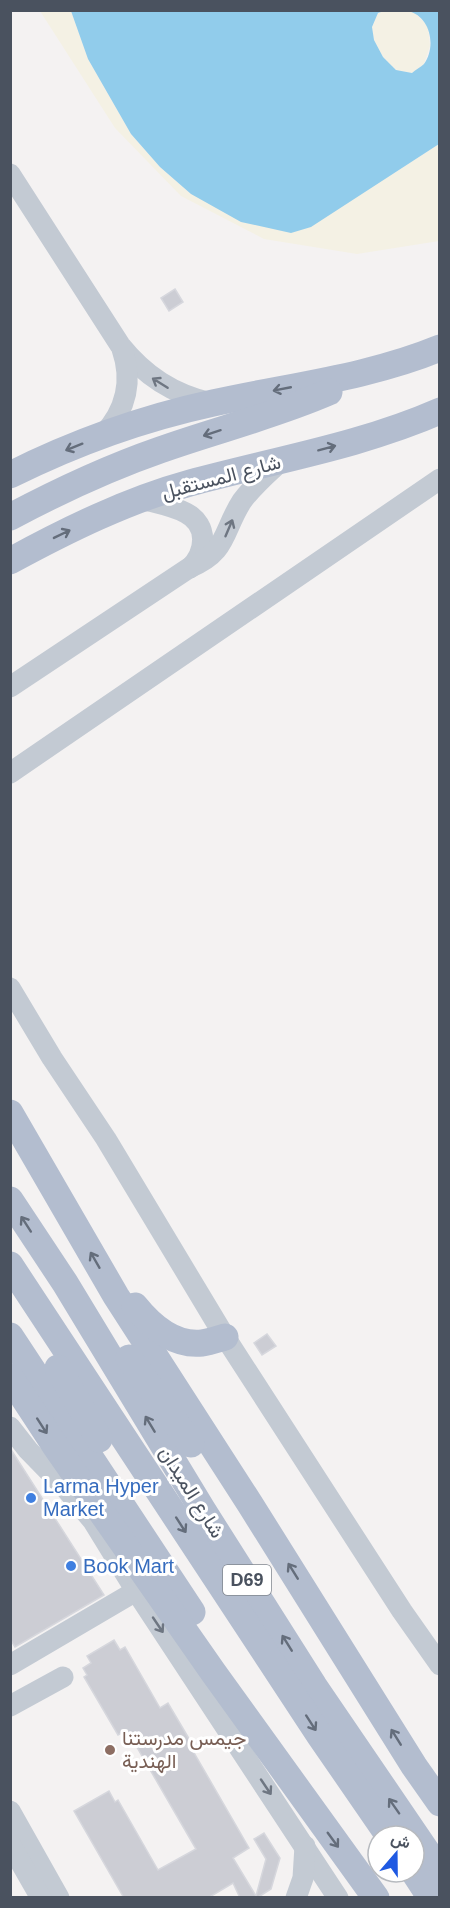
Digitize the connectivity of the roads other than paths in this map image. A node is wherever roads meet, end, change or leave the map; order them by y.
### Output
1 (12, 178) edge
2 (120, 345) junction
3 (440, 348) edge
4 (364, 373) junction
5 (211, 403) junction
6 (440, 411) edge
7 (103, 435) junction
8 (283, 460) junction
9 (10, 475) edge
10 (440, 479) edge
11 (141, 499) junction
12 (10, 517) edge
13 (10, 561) edge
14 (189, 568) junction
15 (10, 687) edge
16 (10, 773) edge
17 (10, 988) edge
18 (10, 1113) edge
19 (10, 1200) edge
20 (10, 1265) edge
21 (65, 1283) junction
22 (10, 1287) edge
23 (116, 1296) junction
24 (10, 1336) edge
25 (225, 1337) junction
26 (10, 1377) edge
27 (11, 1428) edge
28 (250, 1504) junction
29 (150, 1545) junction
30 (136, 1591) junction
31 (10, 1665) edge
32 (440, 1665) edge
33 (213, 1672) junction
34 (63, 1677) dead end
35 (10, 1706) edge
36 (440, 1803) edge
37 (10, 1811) edge
38 (381, 1824) edge
39 (10, 1844) edge
40 (305, 1846) junction
41 (440, 1871) edge
42 (422, 1884) edge
43 (41, 1898) edge
44 (59, 1898) edge
45 (296, 1898) edge
46 (338, 1898) edge
47 (376, 1898) edge
48 (431, 1898) edge

1 - 2 street
5 -> 2 street
2 - 7 street
3 - 4 main road
4 -> 5 main road
4 -> 12 main road
5 - 7 main road
8 -> 6 main road, شارع المستقبل
7 -> 9 main road
8 - 11 main road, شارع المستقبل
14 -> 8 street
10 - 16 street
13 -> 11 main road, شارع المستقبل
11 - 14 street
14 - 15 street
17 - 25 street
23 -> 18 main road
21 -> 19 main road, شارع الميدان / D69
20 -> 38 main road, شارع الميدان / D69
21 - 28 main road
41 -> 21 main road, شارع الميدان / D69
22 - 29 main road
23 - 25 main road
23 - 28 main road
24 - 29 main road
25 - 32 street
26 -> 33 main road
27 - 30 street
36 -> 28 main road
29 - 33 main road
30 - 31 street
30 -> 40 street
33 -> 47 main road
34 - 35 street
37 - 44 street
39 - 43 street
40 - 45 street
40 - 46 street
42 - 48 main road

